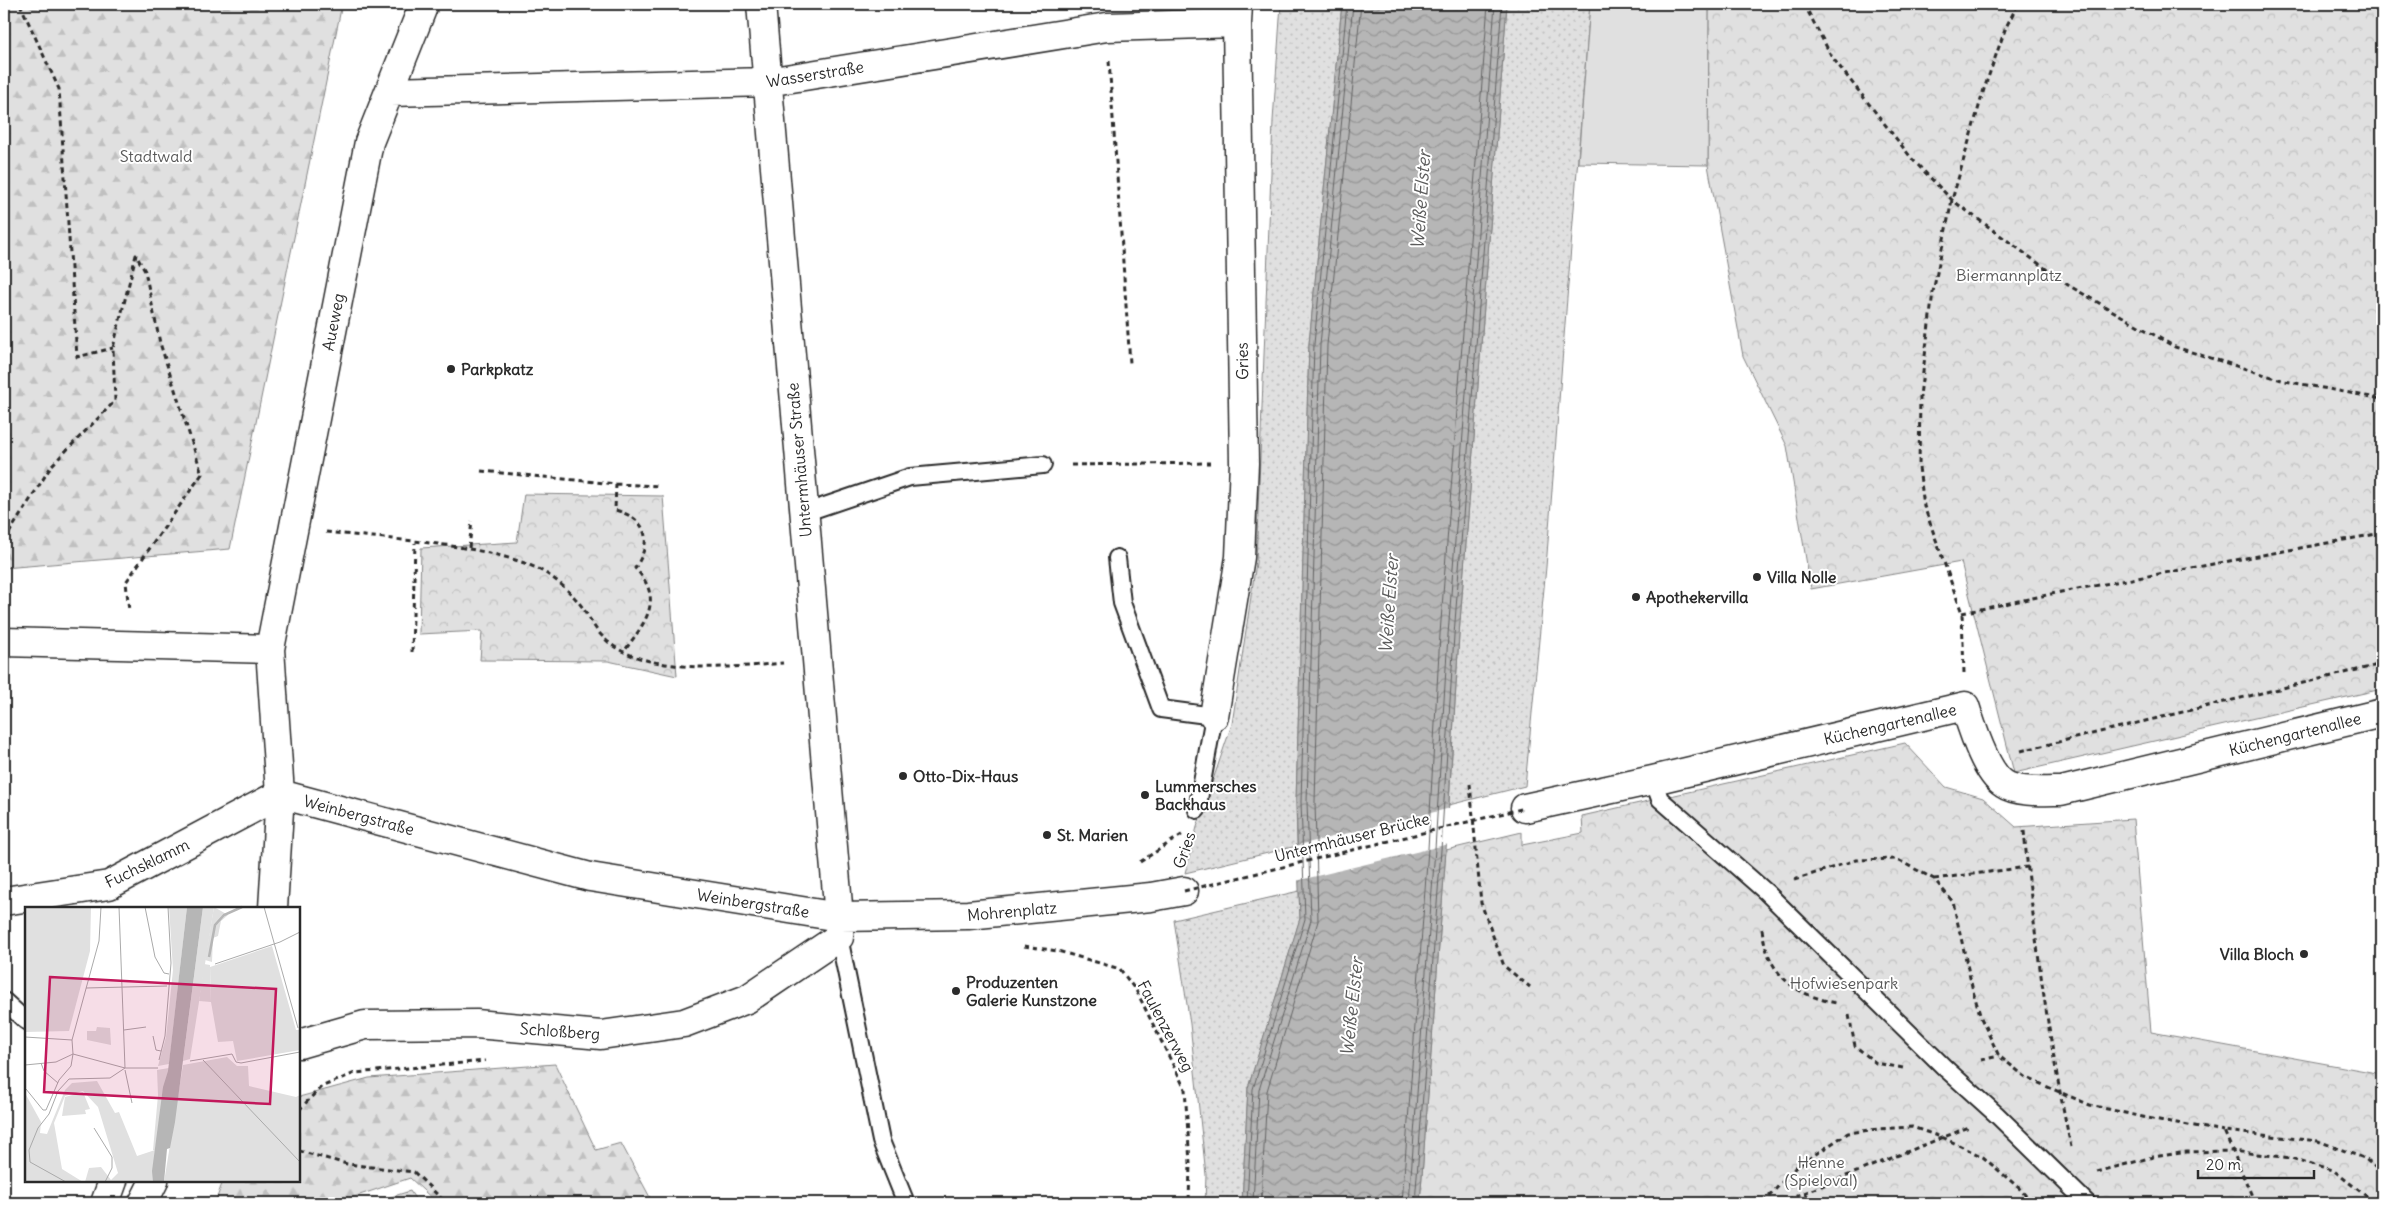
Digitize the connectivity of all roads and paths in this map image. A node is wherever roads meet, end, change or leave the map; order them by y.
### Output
1 (20, 4) edge
2 (424, 4) edge
3 (761, 4) edge
4 (1804, 4) edge
5 (2018, 4) edge
6 (1238, 13) edge
7 (1107, 28) junction
8 (767, 82) junction
9 (390, 92) junction
10 (1952, 200) junction
11 (113, 348) junction
12 (1130, 363) dead end
13 (2382, 399) edge
14 (1244, 463) junction
15 (1043, 465) joint
16 (481, 471) dead end
17 (616, 484) junction
18 (660, 486) dead end
19 (804, 513) junction
20 (472, 521) dead end
21 (294, 528) junction
22 (2382, 533) edge
23 (4, 541) edge
24 (415, 543) junction
25 (469, 548) junction
26 (1117, 558) dead end
27 (1962, 613) junction
28 (4, 642) edge
29 (132, 646) junction
30 (270, 649) junction
31 (412, 652) dead end
32 (623, 653) junction
33 (817, 660) junction
34 (2382, 664) edge
35 (1965, 706) junction
36 (2382, 713) edge
37 (1214, 716) junction
38 (1984, 760) junction
39 (1652, 780) junction
40 (1470, 784) dead end
41 (280, 794) junction
42 (1525, 808) joint
43 (1197, 810) joint
44 (2024, 831) dead end
45 (2028, 867) junction
46 (1934, 879) junction
47 (1794, 880) dead end
48 (1766, 892) junction
49 (1176, 893) junction
50 (4, 902) edge
51 (273, 907) edge
52 (1013, 912) junction
53 (839, 927) junction
54 (1530, 987) dead end
55 (4, 1001) edge
56 (1838, 1003) dead end
57 (25, 1020) edge
58 (300, 1044) edge
59 (491, 1061) dead end
60 (2060, 1093) junction
61 (300, 1109) edge
62 (1997, 1115) junction
63 (2224, 1131) junction
64 (1944, 1138) junction
65 (300, 1151) edge
66 (2232, 1151) junction
67 (2382, 1173) edge
68 (113, 1182) edge
69 (154, 1182) edge
70 (2074, 1183) junction
71 (1805, 1192) junction
72 (105, 1203) edge
73 (143, 1203) edge
74 (446, 1203) edge
75 (906, 1203) edge
76 (1189, 1203) edge
77 (1763, 1203) edge
78 (1779, 1203) edge
79 (1811, 1203) edge
80 (2032, 1203) edge
81 (2087, 1203) edge
82 (2255, 1203) edge
83 (2375, 1203) edge

1 - 11 path
2 - 9 street, Aueweg
3 - 8 street, Untermhäuser Straße
4 - 10 path
5 - 10 path
6 - 7 street, Wasserstraße
6 - 14 street, Gries
7 - 8 street, Wasserstraße
7 - 12 path
8 - 9 street, Wasserstraße
8 - 19 street, Untermhäuser Straße
9 - 21 street, Aueweg
10 - 13 path
10 - 27 path
11 - 23 path
11 - 29 path
14 - 15 path
14 - 37 street, Gries
15 - 19 lane
16 - 17 path
17 - 18 path
17 - 32 path
19 - 33 street, Untermhäuser Straße
20 - 25 path
21 - 24 path
21 - 30 street, Aueweg
22 - 27 path
24 - 25 path
24 - 31 path
25 - 32 path
26 - 37 lane
27 - 35 path
28 - 29 street
29 - 30 street
30 - 41 street
32 - 33 path
33 - 53 street, Untermhäuser Straße
34 - 38 path
35 - 38 street, Küchengartenallee
35 - 39 street, Küchengartenallee
36 - 38 street, Küchengartenallee
37 - 43 lane, Gries
39 - 42 street, Küchengartenallee
39 - 48 lane
40 - 54 path
41 - 50 street, Fuchsklamm
41 - 51 street
41 - 53 street, Weinbergstraße
42 - 49 path, Untermhäuser Brücke, bridge
43 - 49 path, Gries
44 - 45 path
45 - 46 path
45 - 60 path
46 - 47 path
46 - 60 path
48 - 56 path
48 - 62 lane
49 - 52 street, Mohrenplatz
52 - 53 street, Mohrenplatz
52 - 76 path, Faulenzerweg
53 - 58 street, Schloßberg
53 - 75 lane
55 - 57 lane
59 - 61 path
60 - 63 path
60 - 70 path
62 - 64 path
62 - 70 lane
63 - 66 path
63 - 67 path
64 - 71 path
64 - 77 path
64 - 80 path
65 - 74 path
66 - 70 path
66 - 82 path
66 - 83 path
68 - 72 street
69 - 73 street
70 - 81 lane
71 - 78 path
71 - 79 path

